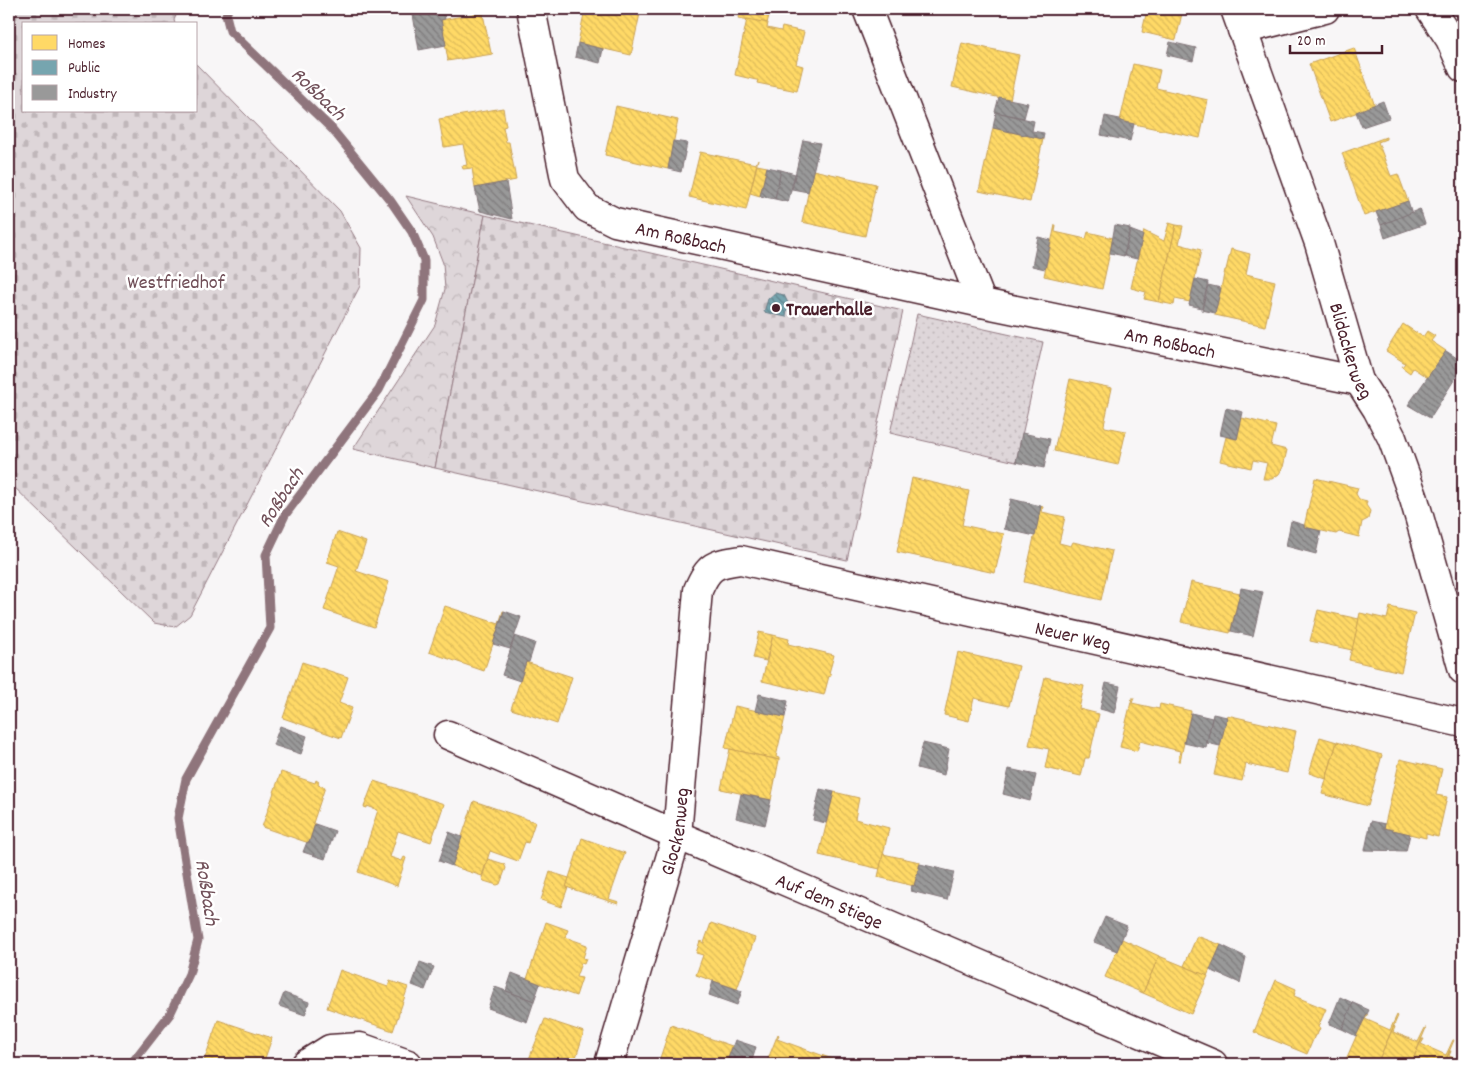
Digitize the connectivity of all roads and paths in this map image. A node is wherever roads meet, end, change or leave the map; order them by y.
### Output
1 (531, 9) edge
2 (867, 9) edge
3 (1324, 9) edge
4 (1430, 9) edge
5 (1238, 19) edge
6 (1463, 68) edge
7 (982, 303) junction
8 (1359, 381) junction
9 (698, 590) joint
10 (1463, 670) edge
11 (1463, 723) edge
12 (448, 735) dead end
13 (677, 835) junction
14 (306, 1064) edge
15 (408, 1064) edge
16 (609, 1064) edge
17 (1214, 1064) edge

1 - 7 street, Am Roßbach
2 - 7 street
3 - 5 street, Blidackerweg
4 - 6 street
5 - 8 street, Blidackerweg
7 - 8 street, Am Roßbach
8 - 10 street, Blidackerweg
9 - 11 street, Neuer Weg
9 - 13 street, Glockenweg
12 - 13 street, Auf dem Stiege
13 - 16 street, Glockenweg
13 - 17 street, Auf dem Stiege
14 - 15 street

